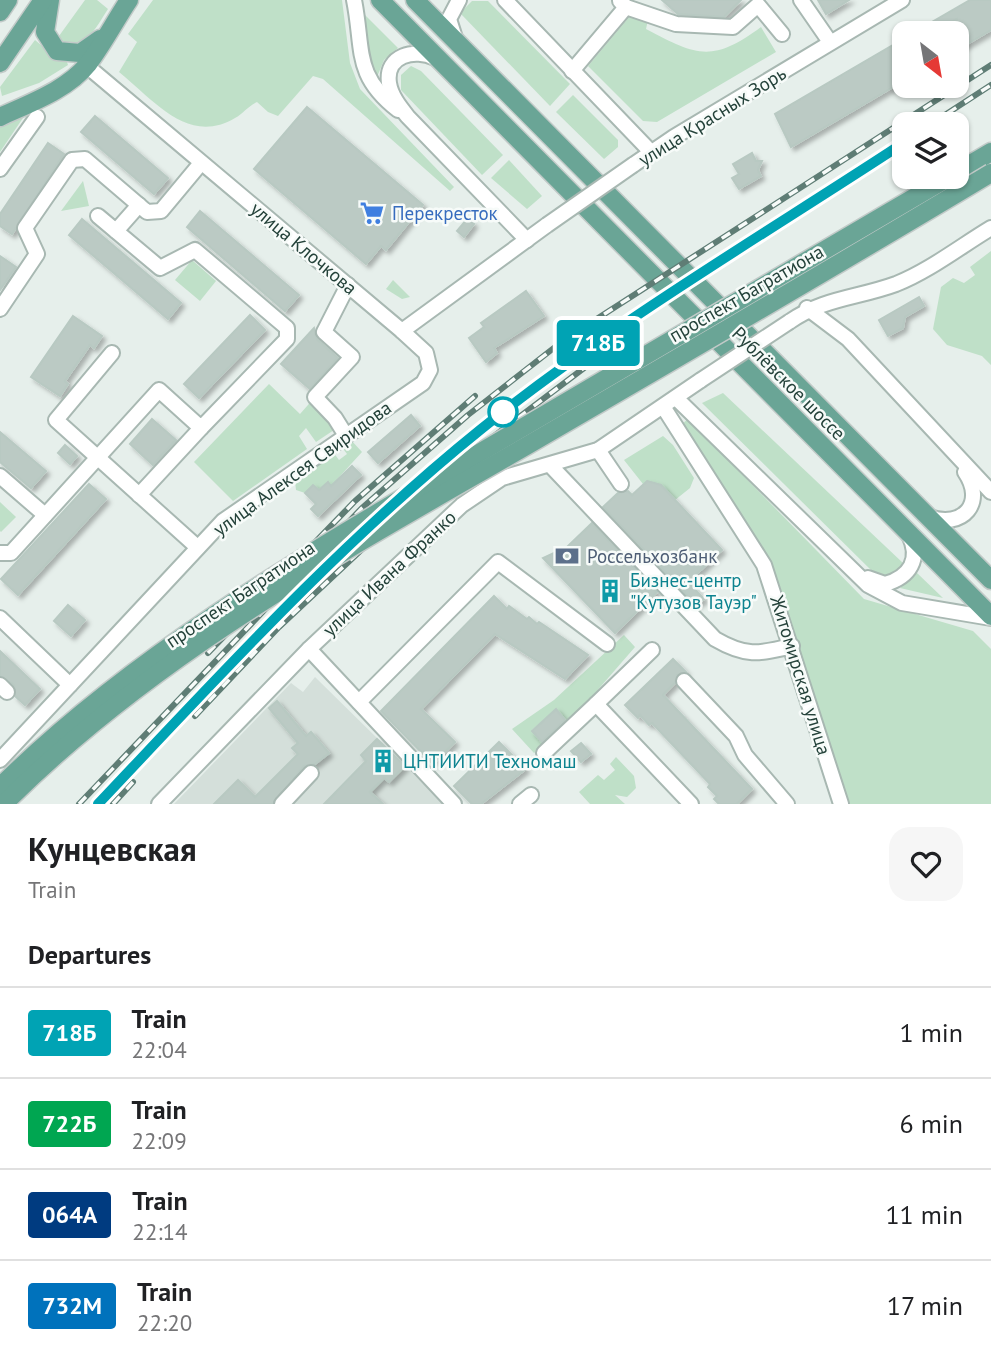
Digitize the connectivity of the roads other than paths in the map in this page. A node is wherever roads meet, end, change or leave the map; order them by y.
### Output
1 (8, 0) edge
2 (43, 0) edge
3 (50, 0) edge
4 (130, 0) edge
5 (354, 0) edge
6 (380, 0) edge
7 (415, 0) edge
8 (459, 0) edge
9 (499, 0) edge
10 (801, 0) edge
11 (902, 0) edge
12 (757, 3) edge
13 (508, 4) edge
14 (622, 4) edge
15 (0, 12) edge
16 (107, 32) junction
17 (782, 34) dead end
18 (456, 42) junction
19 (830, 42) junction
20 (440, 60) junction
21 (0, 63) edge
22 (87, 66) junction
23 (572, 71) junction
24 (0, 117) edge
25 (37, 117) dead end
26 (408, 117) junction
27 (651, 152) junction
28 (991, 152) edge
29 (201, 163) junction
30 (969, 165) edge
31 (0, 169) edge
32 (991, 173) edge
33 (929, 189) edge
34 (139, 205) junction
35 (98, 216) dead end
36 (991, 228) edge
37 (116, 231) junction
38 (527, 240) junction
39 (348, 285) junction
40 (0, 309) edge
41 (807, 309) junction
42 (402, 331) junction
43 (112, 353) dead end
44 (677, 399) junction
45 (664, 408) junction
46 (201, 428) junction
47 (345, 435) junction
48 (598, 450) junction
49 (952, 454) junction
50 (98, 458) junction
51 (550, 465) junction
52 (0, 476) edge
53 (621, 484) dead end
54 (991, 492) edge
55 (139, 495) junction
56 (46, 515) junction
57 (926, 516) junction
58 (907, 531) junction
59 (196, 546) junction
60 (0, 553) edge
61 (855, 570) junction
62 (991, 580) edge
63 (991, 617) edge
64 (0, 618) edge
65 (607, 644) dead end
66 (792, 646) junction
67 (309, 649) junction
68 (652, 650) dead end
69 (684, 681) dead end
70 (70, 685) junction
71 (359, 702) junction
72 (596, 704) junction
73 (544, 753) dead end
74 (0, 760) edge
75 (311, 773) dead end
76 (0, 786) edge
77 (4, 804) edge
78 (159, 804) edge
79 (282, 804) edge
80 (454, 804) edge
81 (691, 804) edge
82 (787, 804) edge
83 (840, 804) edge

1 - 15 main road
2 - 21 main road
3 - 16 main road
4 - 16 main road
5 - 26 street
6 - 20 main road, Рублёвское шоссе
7 - 18 main road, Рублёвское шоссе
8 - 18 street
9 - 13 street
10 - 19 street
11 - 19 street, улица Красных Зорь
12 - 14 street
12 - 17 street
13 - 23 street
14 - 23 street
16 - 22 main road
18 - 57 main road, Рублёвское шоссе
19 - 27 street, улица Красных Зорь
20 - 26 street
20 - 58 main road, Рублёвское шоссе
22 - 24 main road
22 - 29 street, улица Клочкова
23 - 27 street
25 - 31 street
26 - 38 street
27 - 38 street, улица Красных Зорь, bridge
28 - 30 main road
29 - 34 street
29 - 39 street, улица Клочкова
32 - 77 main road, проспект Багратиона, bridge
33 - 76 main road, проспект Багратиона, bridge
34 - 37 street
34 - 40 street
35 - 37 street
36 - 41 street
37 - 46 street
38 - 42 street
39 - 42 street, улица Клочкова
39 - 47 street
41 - 44 street, bridge
41 - 49 street
42 - 47 street, улица Алексея Свиридова
43 - 50 street
44 - 45 street, улица Ивана Франко
44 - 61 street
45 - 48 street, улица Ивана Франко
45 - 66 street, Житомирская улица
46 - 50 street
46 - 55 street
47 - 59 street, улица Алексея Свиридова
48 - 51 street, улица Ивана Франко
48 - 53 street
49 - 54 street
49 - 57 street
50 - 55 street
50 - 56 street
51 - 66 street
51 - 67 street, улица Ивана Франко
52 - 56 street
55 - 59 street
56 - 60 street
57 - 62 main road, Рублёвское шоссе
58 - 61 street
58 - 63 main road, Рублёвское шоссе
59 - 70 street, улица Алексея Свиридова
61 - 63 street
64 - 70 street
65 - 71 street
66 - 83 street, Житомирская улица
67 - 71 street
67 - 78 street, улица Ивана Франко
68 - 72 street
69 - 82 street
70 - 74 street, улица Алексея Свиридова
71 - 80 street
72 - 73 street
72 - 81 street
75 - 79 street

